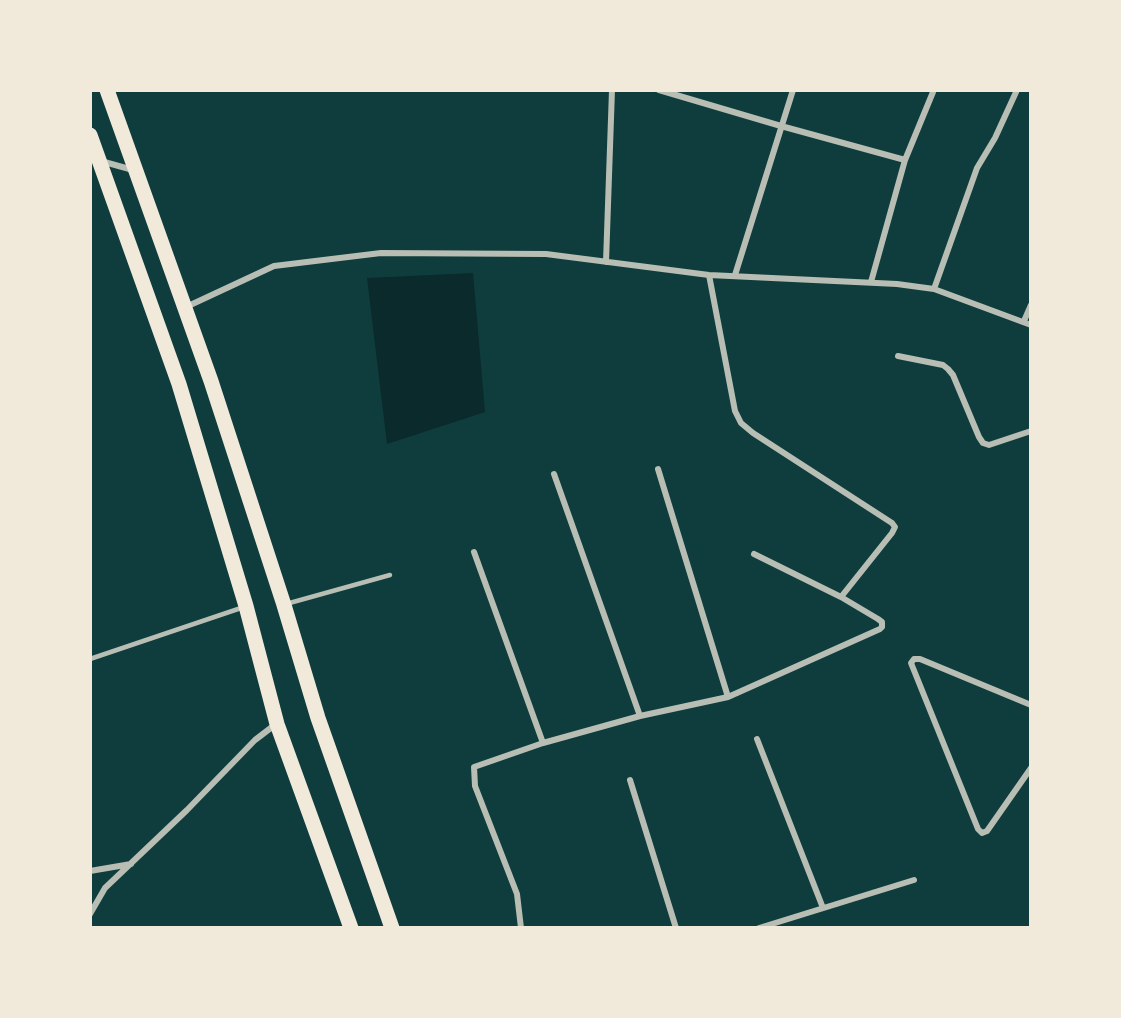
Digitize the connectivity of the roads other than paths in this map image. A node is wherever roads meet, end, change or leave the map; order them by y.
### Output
1 (107, 90) edge
2 (612, 90) edge
3 (659, 90) edge
4 (793, 90) edge
5 (1017, 90) edge
6 (933, 92) dead end
7 (781, 126) junction
8 (90, 135) edge
9 (94, 159) edge
10 (905, 160) junction
11 (136, 171) junction
12 (606, 262) junction
13 (709, 274) junction
14 (735, 275) junction
15 (871, 282) junction
16 (934, 289) junction
17 (1031, 305) edge
18 (185, 308) junction
19 (1024, 321) junction
20 (1031, 325) edge
21 (898, 356) dead end
22 (1031, 431) edge
23 (658, 469) dead end
24 (554, 474) dead end
25 (474, 552) dead end
26 (753, 554) dead end
27 (390, 575) dead end
28 (841, 597) junction
29 (285, 605) junction
30 (246, 606) junction
31 (90, 659) edge
32 (728, 697) junction
33 (1031, 705) edge
34 (640, 716) junction
35 (277, 724) junction
36 (757, 739) dead end
37 (543, 743) junction
38 (1031, 768) edge
39 (630, 780) dead end
40 (131, 864) junction
41 (90, 871) edge
42 (914, 880) dead end
43 (823, 908) junction
44 (90, 914) edge
45 (351, 928) edge
46 (392, 928) edge
47 (521, 928) edge
48 (676, 928) edge
49 (759, 928) edge

1 - 11 main road
2 - 12 street
3 - 7 street
4 - 7 street
5 - 16 street
6 - 10 street
7 - 10 street
7 - 14 street
8 - 9 main road
9 - 11 street
9 - 30 main road
10 - 15 street
11 - 18 main road
12 - 13 street
12 - 18 street
13 - 14 street
13 - 28 street
14 - 15 street
15 - 16 street
16 - 19 street
17 - 19 street
18 - 29 main road
19 - 20 street
21 - 22 street
23 - 32 street
24 - 34 street
25 - 37 street
26 - 28 street
27 - 29 lane
28 - 32 street
29 - 46 main road
30 - 31 lane
30 - 35 main road
32 - 34 street
33 - 38 street
34 - 37 street
35 - 40 street
35 - 45 main road
36 - 43 street
37 - 47 street
39 - 48 street
40 - 41 street
40 - 44 street
42 - 43 street
43 - 49 street

